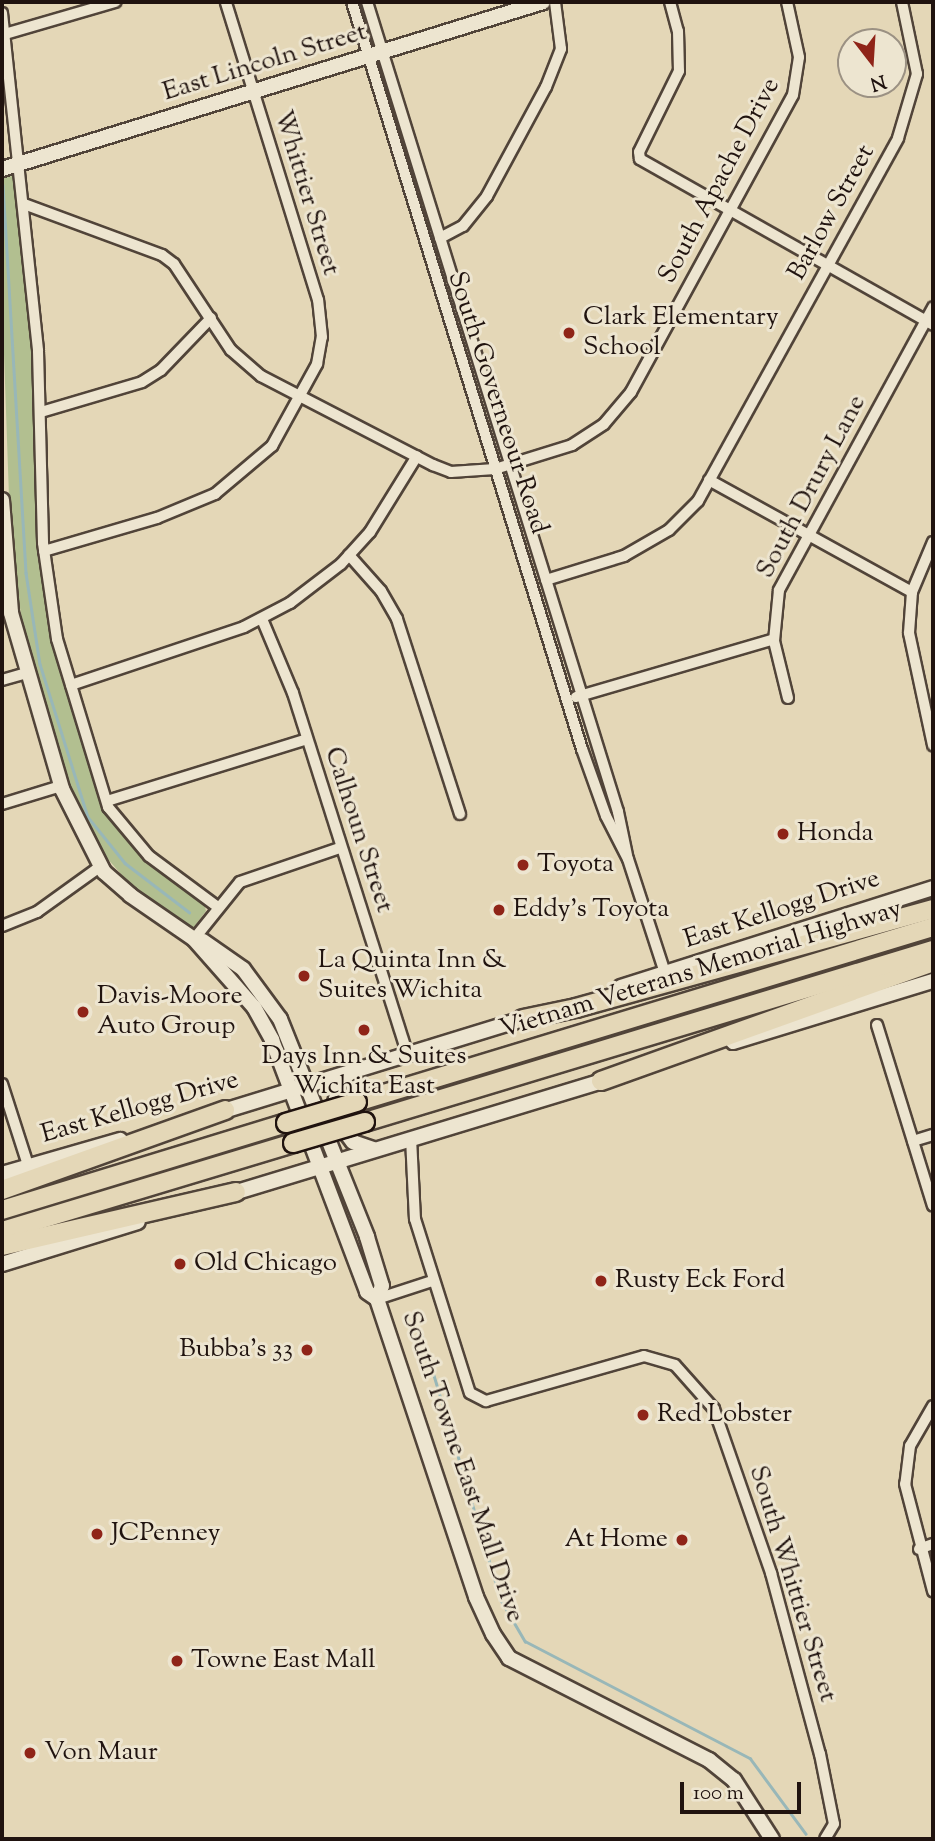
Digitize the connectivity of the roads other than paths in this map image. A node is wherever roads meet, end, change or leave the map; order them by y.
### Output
1 (115, 2) edge
2 (226, 2) edge
3 (352, 2) edge
4 (367, 2) edge
5 (543, 2) edge
6 (555, 2) edge
7 (670, 2) edge
8 (787, 2) edge
9 (902, 2) edge
10 (2, 13) edge
11 (5, 34) junction
12 (375, 54) junction
13 (253, 92) junction
14 (20, 164) junction
15 (2, 169) edge
16 (24, 204) junction
17 (731, 210) junction
18 (440, 237) junction
19 (827, 265) junction
20 (933, 307) edge
21 (211, 318) junction
22 (929, 323) edge
23 (302, 397) junction
24 (41, 412) junction
25 (417, 456) junction
26 (510, 464) junction
27 (495, 469) junction
28 (709, 480) junction
29 (2, 500) edge
30 (807, 533) junction
31 (933, 542) edge
32 (44, 551) junction
33 (349, 555) junction
34 (4, 561) edge
35 (546, 580) junction
36 (912, 592) junction
37 (262, 619) junction
38 (774, 639) junction
39 (27, 673) junction
40 (2, 680) edge
41 (71, 685) junction
42 (582, 695) junction
43 (788, 698) dead end
44 (567, 700) junction
45 (929, 717) edge
46 (307, 739) junction
47 (933, 746) edge
48 (61, 786) junction
49 (107, 801) junction
50 (2, 804) edge
51 (618, 811) junction
52 (460, 814) dead end
53 (606, 816) junction
54 (340, 848) junction
55 (628, 859) junction
56 (101, 866) junction
57 (933, 888) edge
58 (218, 907) junction
59 (933, 909) edge
60 (2, 926) edge
61 (933, 927) edge
62 (194, 939) junction
63 (933, 950) edge
64 (933, 962) edge
65 (665, 973) junction
66 (933, 981) edge
67 (523, 1019) junction
68 (877, 1025) dead end
69 (408, 1055) junction
70 (352, 1072) junction
71 (601, 1081) junction
72 (2, 1084) edge
73 (308, 1085) junction
74 (292, 1090) junction
75 (225, 1110) junction
76 (933, 1135) edge
77 (411, 1138) junction
78 (913, 1141) junction
79 (376, 1149) junction
80 (329, 1164) junction
81 (28, 1166) junction
82 (2, 1174) edge
83 (2, 1190) edge
84 (236, 1192) junction
85 (933, 1206) edge
86 (2, 1210) edge
87 (2, 1231) edge
88 (2, 1247) edge
89 (2, 1264) edge
90 (432, 1281) junction
91 (377, 1299) junction
92 (933, 1406) edge
93 (933, 1545) edge
94 (919, 1549) junction
95 (933, 1591) edge
96 (772, 1839) edge
97 (825, 1839) edge

1 - 11 street
2 - 13 street, Whittier Street
3 - 12 street, South Governeour Road
4 - 12 street, South Governeour Road
5 - 12 street, East Lincoln Street
6 - 18 street
7 - 17 street
8 - 17 street, South Apache Drive
9 - 19 street, Barlow Street
10 - 11 street
11 - 14 street
12 - 13 street, East Lincoln Street
12 - 18 street, South Governeour Road
12 - 27 street, South Governeour Road
13 - 14 street, East Lincoln Street
13 - 23 street, Whittier Street
14 - 15 street, East Lincoln Street
14 - 16 street
16 - 21 street, South Apache Drive
16 - 24 street
17 - 19 street
17 - 26 street, South Apache Drive
18 - 26 street, South Governeour Road
19 - 22 street
19 - 28 street, Barlow Street
20 - 22 street, South Drury Lane
21 - 23 street, South Apache Drive
21 - 24 street
22 - 30 street, South Drury Lane
23 - 25 street, South Apache Drive
23 - 32 street, Whittier Street
24 - 32 street
25 - 27 street, South Apache Drive
25 - 33 street
26 - 27 street, South Apache Drive
26 - 35 street, South Governeour Road
27 - 44 street, South Governeour Road
28 - 30 street
28 - 35 street, Barlow Street
29 - 34 street
30 - 36 street
30 - 38 street, South Drury Lane
31 - 36 street
32 - 41 street
33 - 37 street
33 - 52 street
34 - 39 street
35 - 42 street, South Governeour Road
36 - 45 street
37 - 41 street
37 - 46 street, Calhoun Street
38 - 42 street
38 - 43 street, South Drury Lane
39 - 40 street
39 - 48 street
41 - 49 street
42 - 44 street
42 - 51 street, South Governeour Road
44 - 53 street, South Governeour Road
45 - 47 street
46 - 49 street
46 - 54 street, Calhoun Street
48 - 50 street
48 - 56 street
49 - 58 street
51 - 53 street
51 - 55 street, South Governeour Road
53 - 55 street, South Governeour Road
54 - 58 street
54 - 69 street, Calhoun Street
55 - 65 street, South Governeour Road
56 - 60 street
56 - 62 street
57 - 65 street, East Kellogg Drive
58 - 62 street
59 - 67 highway
61 - 86 highway, Vietnam Veterans Memorial Highway, bridge
62 - 73 street
62 - 74 street
63 - 87 highway, Vietnam Veterans Memorial Highway, bridge
64 - 71 highway
65 - 67 street, East Kellogg Drive
66 - 71 street
67 - 69 street, East Kellogg Drive
68 - 78 street
69 - 70 street, East Kellogg Drive
70 - 73 street, East Kellogg Drive
70 - 79 street
71 - 77 street
72 - 81 street
73 - 74 street, East Kellogg Drive
73 - 80 street
74 - 75 street, East Kellogg Drive
74 - 80 street
75 - 81 street, East Kellogg Drive
75 - 83 highway
76 - 78 street
77 - 79 street
77 - 90 street
78 - 85 street
79 - 80 street
80 - 84 street
80 - 91 street, South Towne East Mall Drive
81 - 82 street, East Kellogg Drive
84 - 88 highway
84 - 89 street
90 - 91 street
90 - 97 street, South Whittier Street
91 - 96 street, South Towne East Mall Drive
92 - 94 street
93 - 94 street
94 - 95 street

